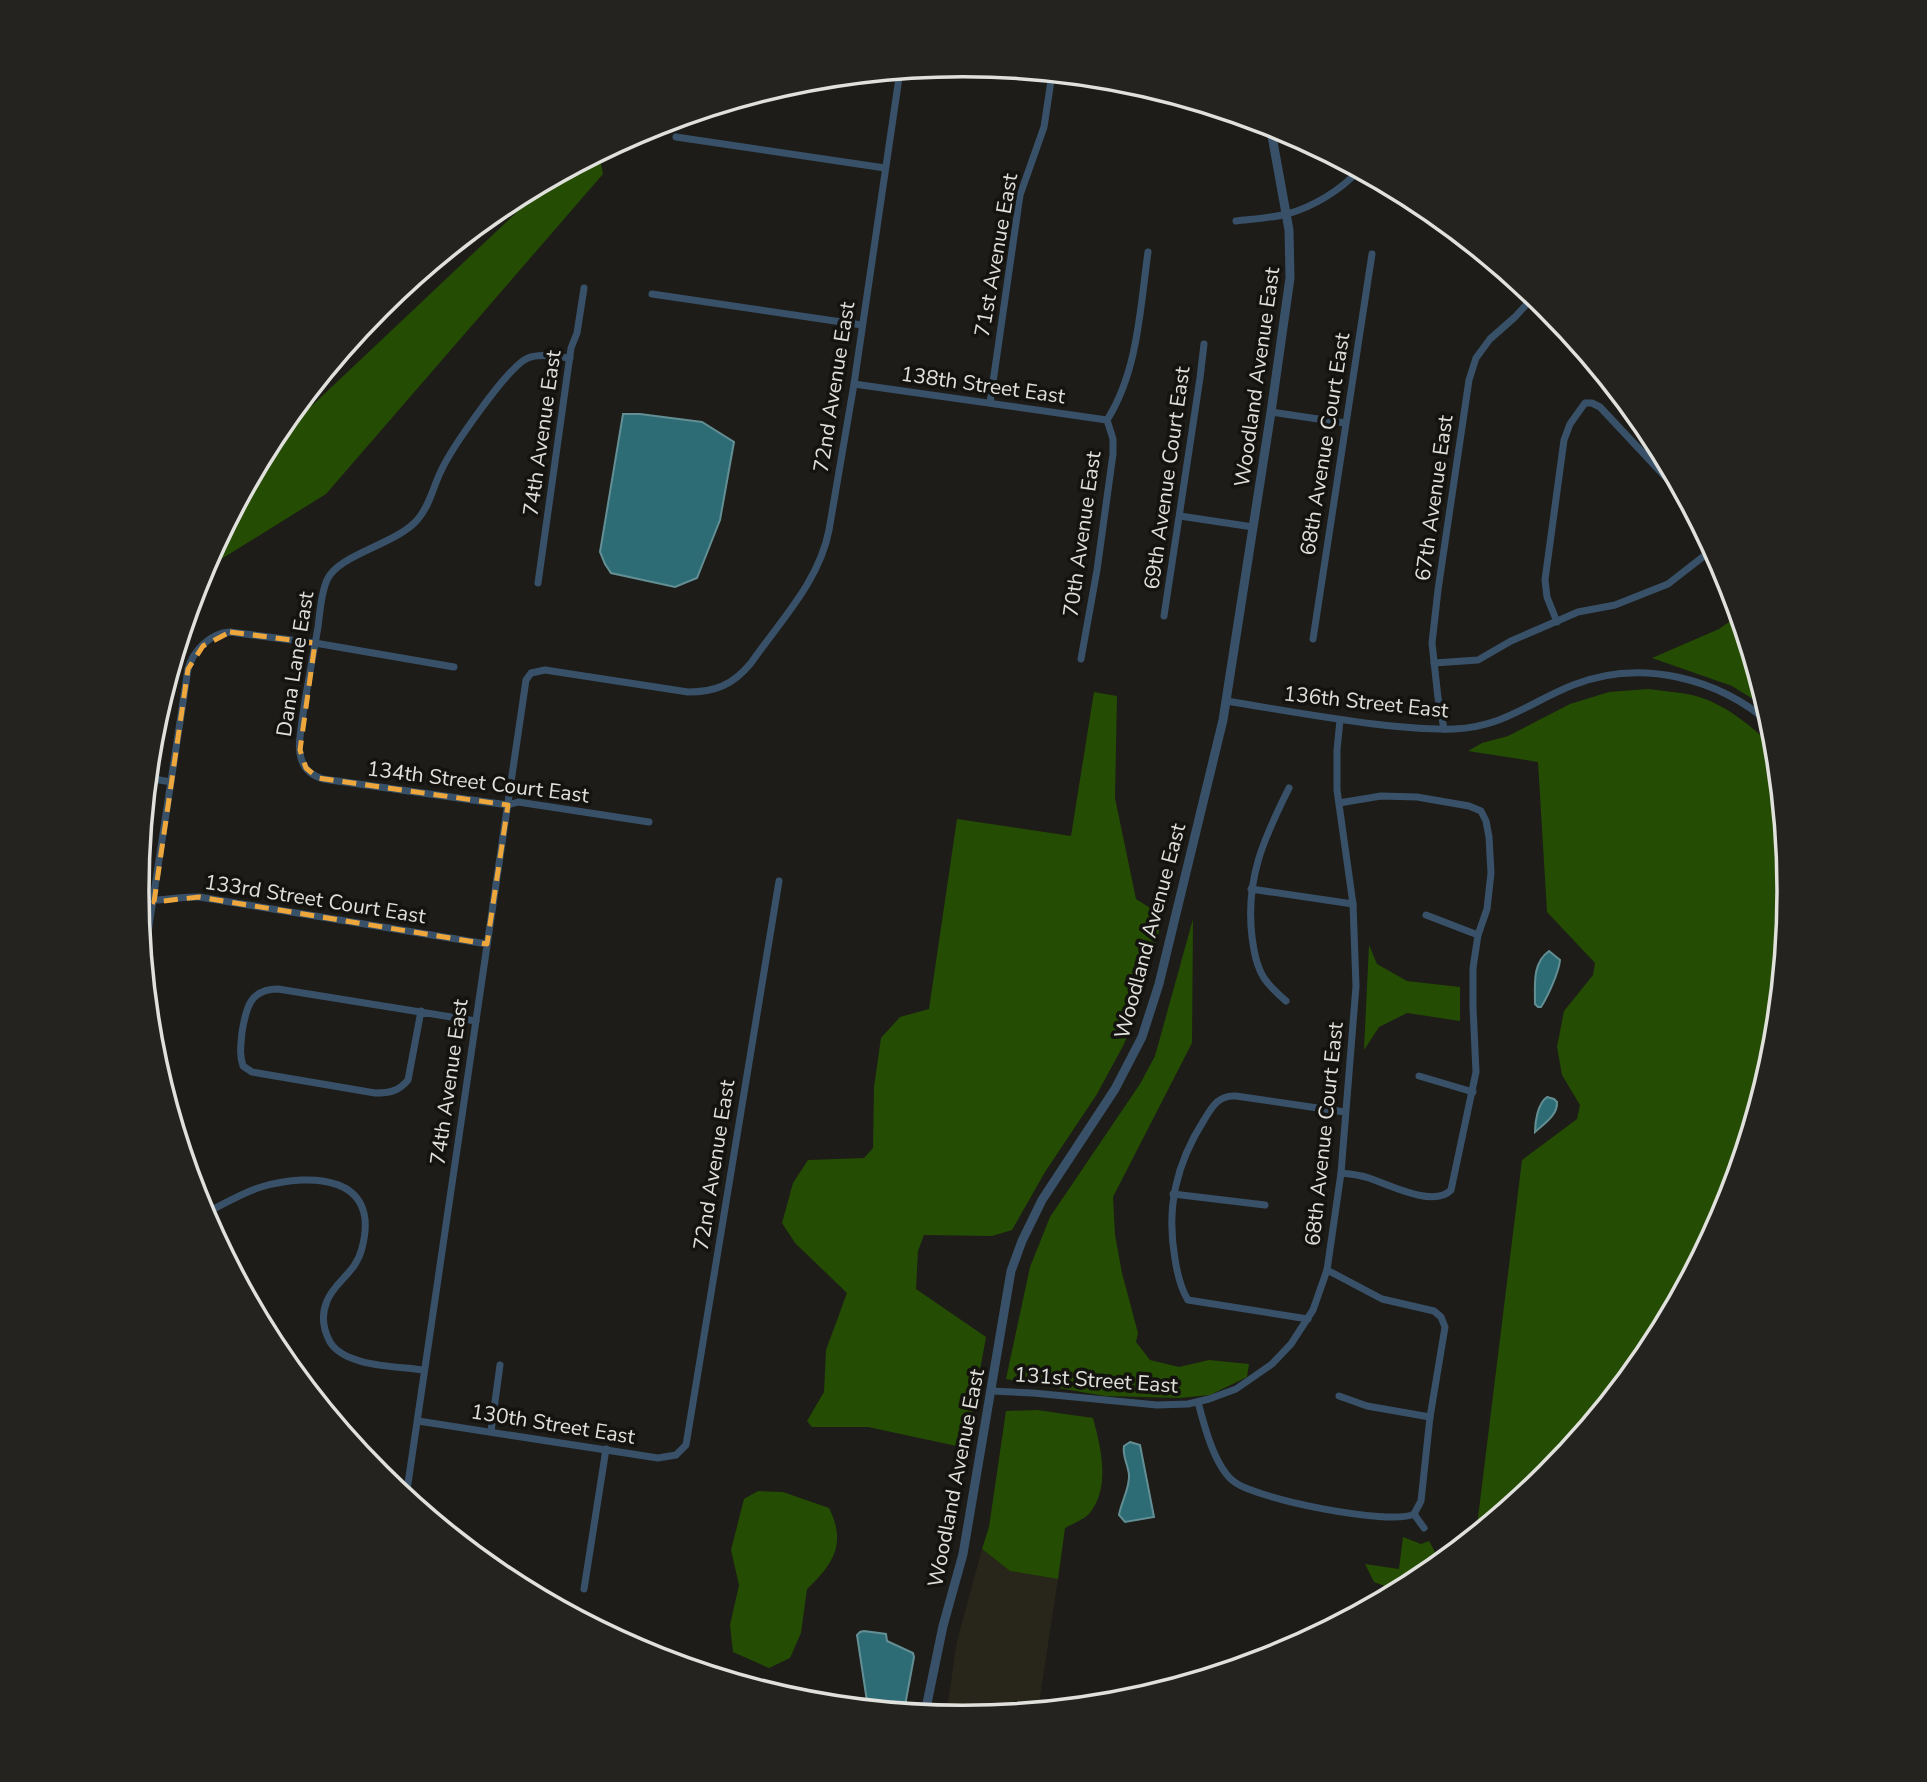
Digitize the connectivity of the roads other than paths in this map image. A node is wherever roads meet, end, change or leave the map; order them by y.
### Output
1 (899, 80) edge
2 (1051, 82) edge
3 (676, 137) dead end
4 (1272, 138) edge
5 (886, 169) junction
6 (1352, 176) edge
7 (1286, 214) junction
8 (1236, 221) dead end
9 (1148, 252) dead end
10 (1372, 254) dead end
11 (584, 288) dead end
12 (652, 294) dead end
13 (1527, 304) edge
14 (862, 325) junction
15 (1204, 344) dead end
16 (570, 358) junction
17 (854, 384) junction
18 (989, 403) junction
19 (1271, 412) junction
20 (1107, 421) junction
21 (1345, 423) junction
22 (1660, 471) edge
23 (1180, 516) junction
24 (1253, 527) junction
25 (1705, 555) edge
26 (538, 583) dead end
27 (1164, 616) dead end
28 (1557, 622) junction
29 (1312, 639) dead end
30 (315, 643) junction
31 (1081, 659) dead end
32 (1434, 663) junction
33 (454, 667) dead end
34 (531, 673) joint
35 (1226, 701) junction
36 (1758, 713) edge
37 (1340, 720) junction
38 (1444, 729) junction
39 (306, 768) joint
40 (157, 780) edge
41 (171, 782) junction
42 (1289, 788) dead end
43 (1339, 803) junction
44 (508, 805) junction
45 (649, 822) dead end
46 (779, 881) dead end
47 (1251, 889) junction
48 (149, 901) edge
49 (154, 902) junction
50 (1353, 904) junction
51 (1426, 915) dead end
52 (150, 924) edge
53 (1478, 935) junction
54 (486, 944) junction
55 (1286, 1001) dead end
56 (421, 1011) junction
57 (476, 1021) junction
58 (1419, 1076) dead end
59 (1473, 1092) junction
60 (1345, 1112) junction
61 (1341, 1173) junction
62 (1173, 1194) junction
63 (1265, 1205) dead end
64 (214, 1209) edge
65 (1327, 1270) junction
66 (1308, 1319) junction
67 (500, 1365) dead end
68 (424, 1370) junction
69 (991, 1391) junction
70 (1339, 1396) dead end
71 (1198, 1402) junction
72 (1430, 1417) junction
73 (418, 1421) junction
74 (491, 1431) junction
75 (606, 1449) junction
76 (681, 1452) joint
77 (408, 1485) edge
78 (1414, 1514) junction
79 (1424, 1528) dead end
80 (584, 1590) dead end
81 (927, 1704) edge

1 - 5 street, 72nd Avenue East
2 - 18 street, 71st Avenue East
3 - 5 street
4 - 7 street, Woodland Avenue East
5 - 14 street, 72nd Avenue East
6 - 7 street
7 - 8 street
7 - 19 street, Woodland Avenue East
9 - 20 street
10 - 21 street, 68th Avenue Court East
11 - 16 street, 74th Avenue East
12 - 14 street
13 - 32 street, 67th Avenue East
14 - 17 street, 72nd Avenue East
15 - 23 street, 69th Avenue Court East
16 - 26 street, 74th Avenue East
16 - 30 street, Dana Lane East
17 - 18 street, 138th Street East
17 - 34 street, 72nd Avenue East
18 - 20 street, 138th Street East
19 - 21 street
19 - 24 street, Woodland Avenue East
20 - 31 street, 70th Avenue East
21 - 29 street, 68th Avenue Court East
22 - 28 street
23 - 24 street
23 - 27 street, 69th Avenue Court East
24 - 35 street, Woodland Avenue East
25 - 28 street
28 - 32 street
30 - 33 street
30 - 39 street, Dana Lane East
30 - 41 street
32 - 38 street, 67th Avenue East
34 - 44 street, 74th Avenue East
35 - 37 street, 136th Street East
35 - 69 street, Woodland Avenue East
36 - 38 street, 136th Street East
37 - 38 street, 136th Street East
37 - 43 street, 68th Avenue Court East
39 - 44 street, 134th Street Court East
40 - 41 street
41 - 49 street
42 - 47 street
43 - 50 street, 68th Avenue Court East
43 - 53 street
44 - 45 street, 134th Street Court East
44 - 54 street, 74th Avenue East
46 - 76 street, 72nd Avenue East
47 - 50 street
47 - 55 street
48 - 49 street, 133rd Street Court East
49 - 52 street
49 - 54 street, 133rd Street Court East
50 - 60 street, 68th Avenue Court East
51 - 53 street
53 - 59 street
54 - 57 street, 74th Avenue East
56 - 56 street
56 - 57 street
57 - 68 street, 74th Avenue East
58 - 59 street
59 - 61 street
60 - 61 street, 68th Avenue Court East
60 - 62 street
61 - 65 street, 68th Avenue Court East
62 - 63 street
62 - 66 street
64 - 68 street
65 - 66 street, 68th Avenue Court East
65 - 72 street
66 - 71 street, 68th Avenue Court East
67 - 74 street
68 - 73 street, 74th Avenue East
69 - 71 street, 131st Street East
69 - 81 street, Woodland Avenue East
70 - 72 street
71 - 78 street
72 - 78 street
73 - 74 street, 130th Street East
73 - 77 street, 74th Avenue East
74 - 75 street, 130th Street East
75 - 76 street, 130th Street East
75 - 80 street
78 - 79 street

